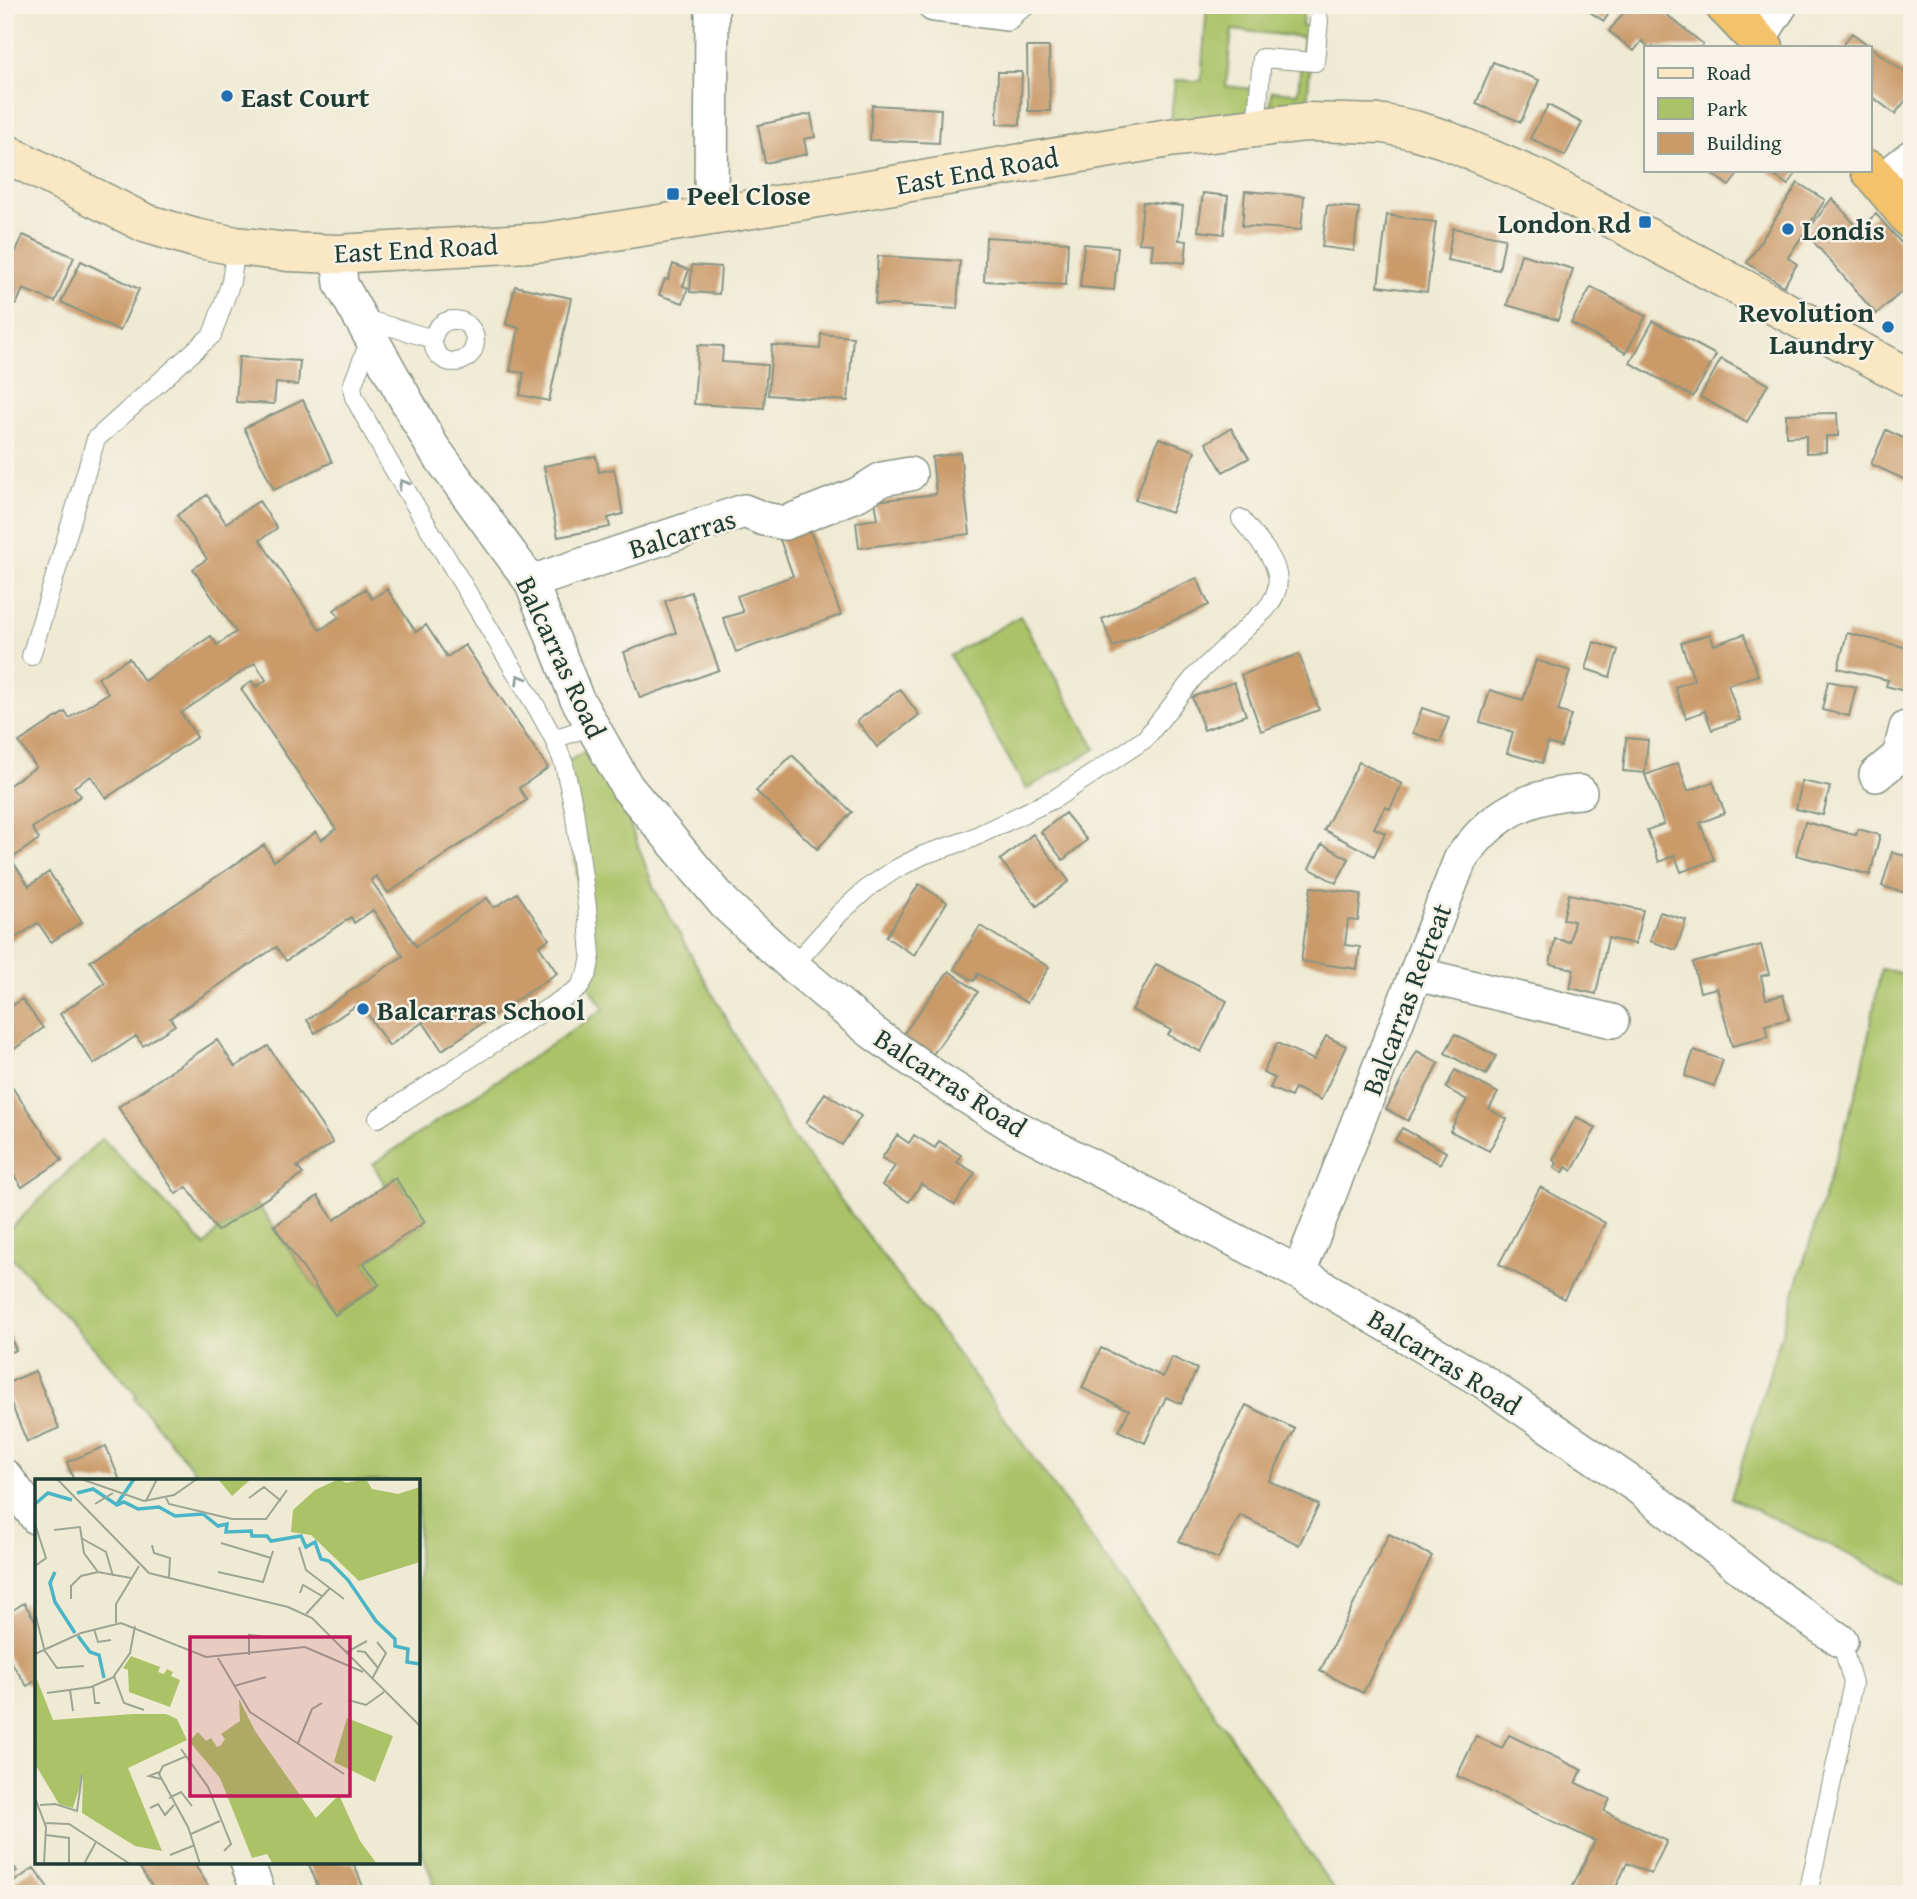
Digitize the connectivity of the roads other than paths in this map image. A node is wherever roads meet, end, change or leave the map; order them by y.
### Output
1 (712, 5) edge
2 (934, 5) edge
3 (1724, 5) edge
4 (1781, 5) edge
5 (1017, 9) edge
6 (1319, 20) dead end
7 (1761, 44) edge
8 (1256, 128) junction
9 (5, 153) edge
10 (1912, 156) edge
11 (1875, 176) edge
12 (711, 216) junction
13 (1912, 221) edge
14 (236, 246) junction
15 (338, 254) junction
16 (366, 328) junction
17 (433, 339) dead end
18 (1912, 379) edge
19 (910, 474) dead end
20 (1241, 519) dead end
21 (531, 582) junction
22 (31, 656) dead end
23 (592, 726) junction
24 (554, 739) junction
25 (1580, 792) dead end
26 (793, 965) junction
27 (1417, 974) junction
28 (1612, 1021) dead end
29 (378, 1118) dead end
30 (1299, 1273) junction
31 (5, 1476) edge
32 (35, 1515) edge
33 (1841, 1641) joint
34 (248, 1864) edge
35 (258, 1894) edge
36 (1808, 1894) edge

1 - 12 street
2 - 5 street
3 - 7 highway
4 - 7 street
6 - 8 lane
8 - 12 street, East End Road
8 - 18 street, East End Road
9 - 14 street, East End Road
10 - 11 street
11 - 13 highway
12 - 15 street, East End Road
14 - 15 street, East End Road
14 - 22 lane
15 - 16 street, Balcarras Road
16 - 17 lane
16 - 21 street, Balcarras Road
24 -> 16 lane
19 - 21 street, Balcarras
20 - 26 lane
21 - 23 street, Balcarras Road
23 - 24 lane
23 - 26 street, Balcarras Road
24 - 29 lane
25 - 27 street, Balcarras Retreat
26 - 30 street, Balcarras Road
27 - 28 street
27 - 30 street, Balcarras Retreat
30 - 33 street, Balcarras Road
31 - 32 street
33 - 36 lane
34 - 35 street

